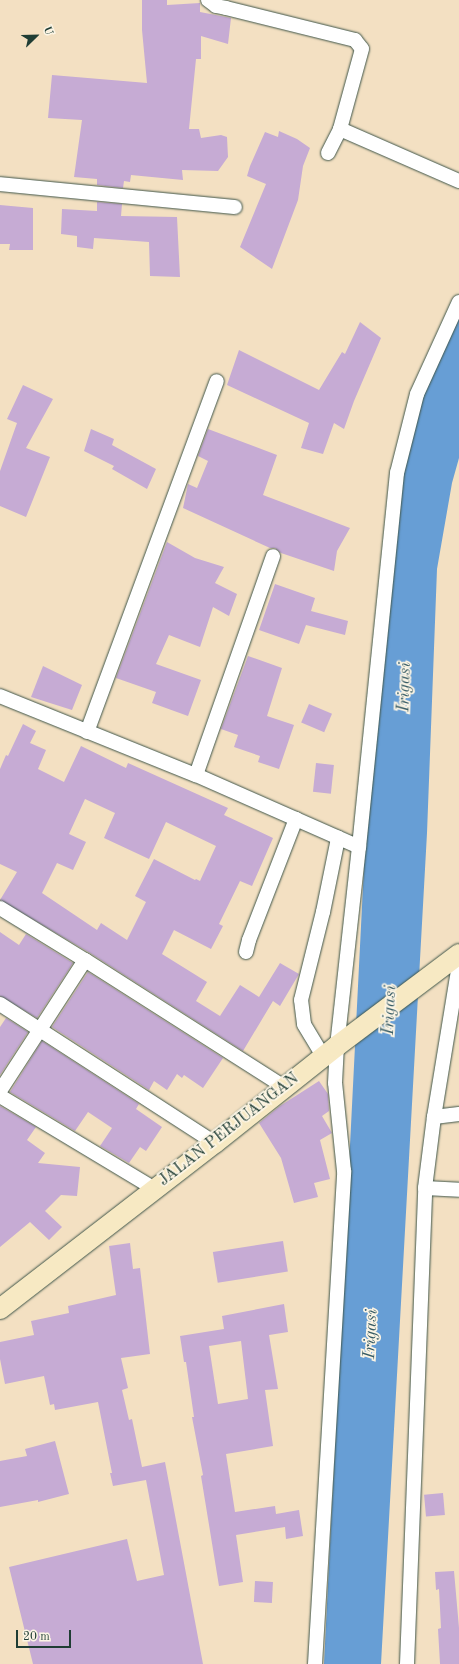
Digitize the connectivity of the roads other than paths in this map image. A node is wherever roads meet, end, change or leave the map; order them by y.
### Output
1 (208, 0) edge
2 (340, 129) junction
3 (328, 153) dead end
4 (459, 181) edge
5 (0, 184) edge
6 (235, 207) dead end
7 (459, 302) edge
8 (217, 381) dead end
9 (273, 556) dead end
10 (0, 696) edge
11 (87, 732) junction
12 (196, 775) junction
13 (296, 819) junction
14 (338, 838) junction
15 (359, 847) junction
16 (0, 908) edge
17 (246, 952) dead end
18 (459, 958) edge
19 (85, 960) junction
20 (0, 1004) edge
21 (40, 1029) junction
22 (334, 1048) junction
23 (284, 1087) junction
24 (0, 1091) edge
25 (0, 1096) edge
26 (459, 1114) edge
27 (434, 1117) junction
28 (215, 1143) junction
29 (425, 1188) junction
30 (155, 1189) junction
31 (459, 1190) edge
32 (0, 1309) edge
33 (315, 1664) edge
34 (407, 1664) edge

1 - 2 street
2 - 3 street
2 - 4 street
5 - 6 street
7 - 15 street
8 - 11 street
9 - 12 street
10 - 11 street
11 - 12 street
12 - 13 street
13 - 14 street
13 - 17 street
14 - 15 street
14 - 22 street
15 - 22 street
16 - 19 street
18 - 22 main road, JALAN PERJUANGAN
18 - 27 street
19 - 21 street
19 - 23 street
20 - 21 street
21 - 24 street
21 - 28 street
22 - 23 main road, JALAN PERJUANGAN
22 - 33 street
23 - 28 main road, JALAN PERJUANGAN
25 - 30 street
26 - 27 street
27 - 29 street
28 - 30 main road, JALAN PERJUANGAN
29 - 31 street
29 - 34 street
30 - 32 main road, JALAN PERJUANGAN

